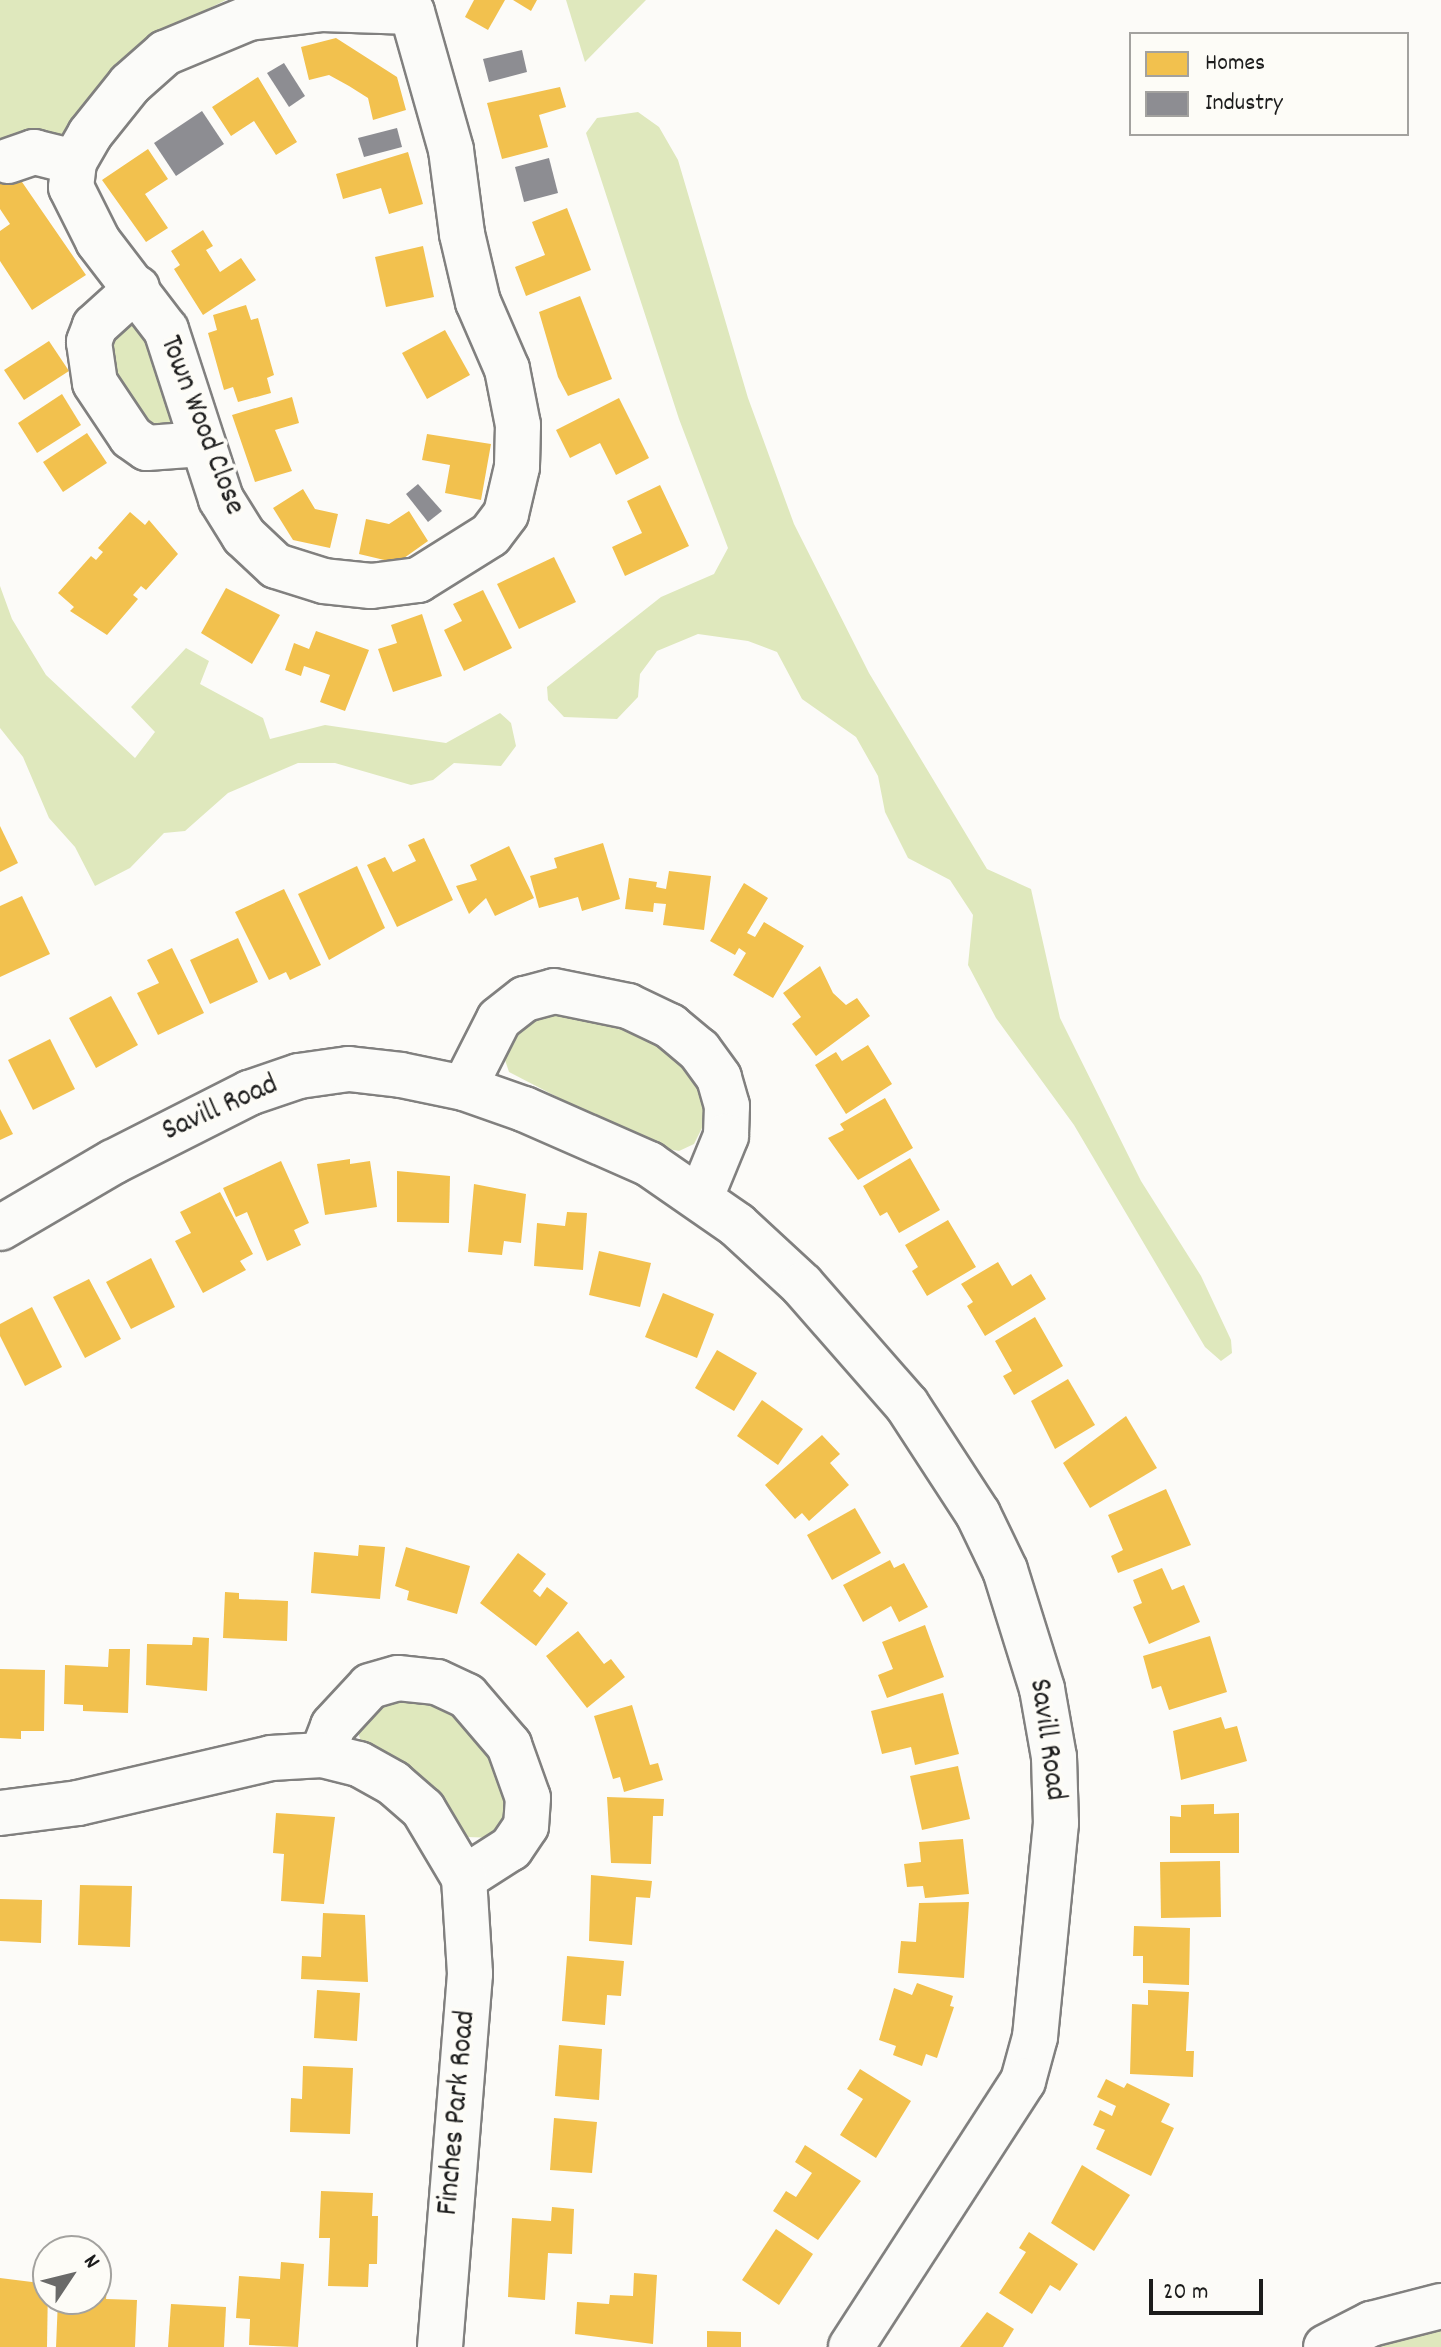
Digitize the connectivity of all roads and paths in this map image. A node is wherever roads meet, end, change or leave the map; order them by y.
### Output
1 (418, 6) edge
2 (8, 161) dead end
3 (74, 162) junction
4 (137, 288) junction
5 (202, 444) junction
6 (464, 1088) junction
7 (701, 1197) junction
8 (0, 1228) edge
9 (322, 1755) junction
10 (0, 1813) edge
11 (464, 1878) junction
12 (1441, 2306) edge
13 (440, 2347) edge
14 (851, 2347) edge
15 (1326, 2347) edge

1 - 3 street, Town Wood Close
1 - 5 street, Town Wood Close
2 - 3 street
3 - 4 street, Town Wood Close
4 - 5 street, Town Wood Close
4 - 5 street
6 - 7 street, Savill Road
6 - 7 street
6 - 8 street, Savill Road
7 - 14 street, Savill Road
9 - 10 street, Finches Park Road
9 - 11 street, Finches Park Road
9 - 11 street
11 - 13 street, Finches Park Road
12 - 15 street

